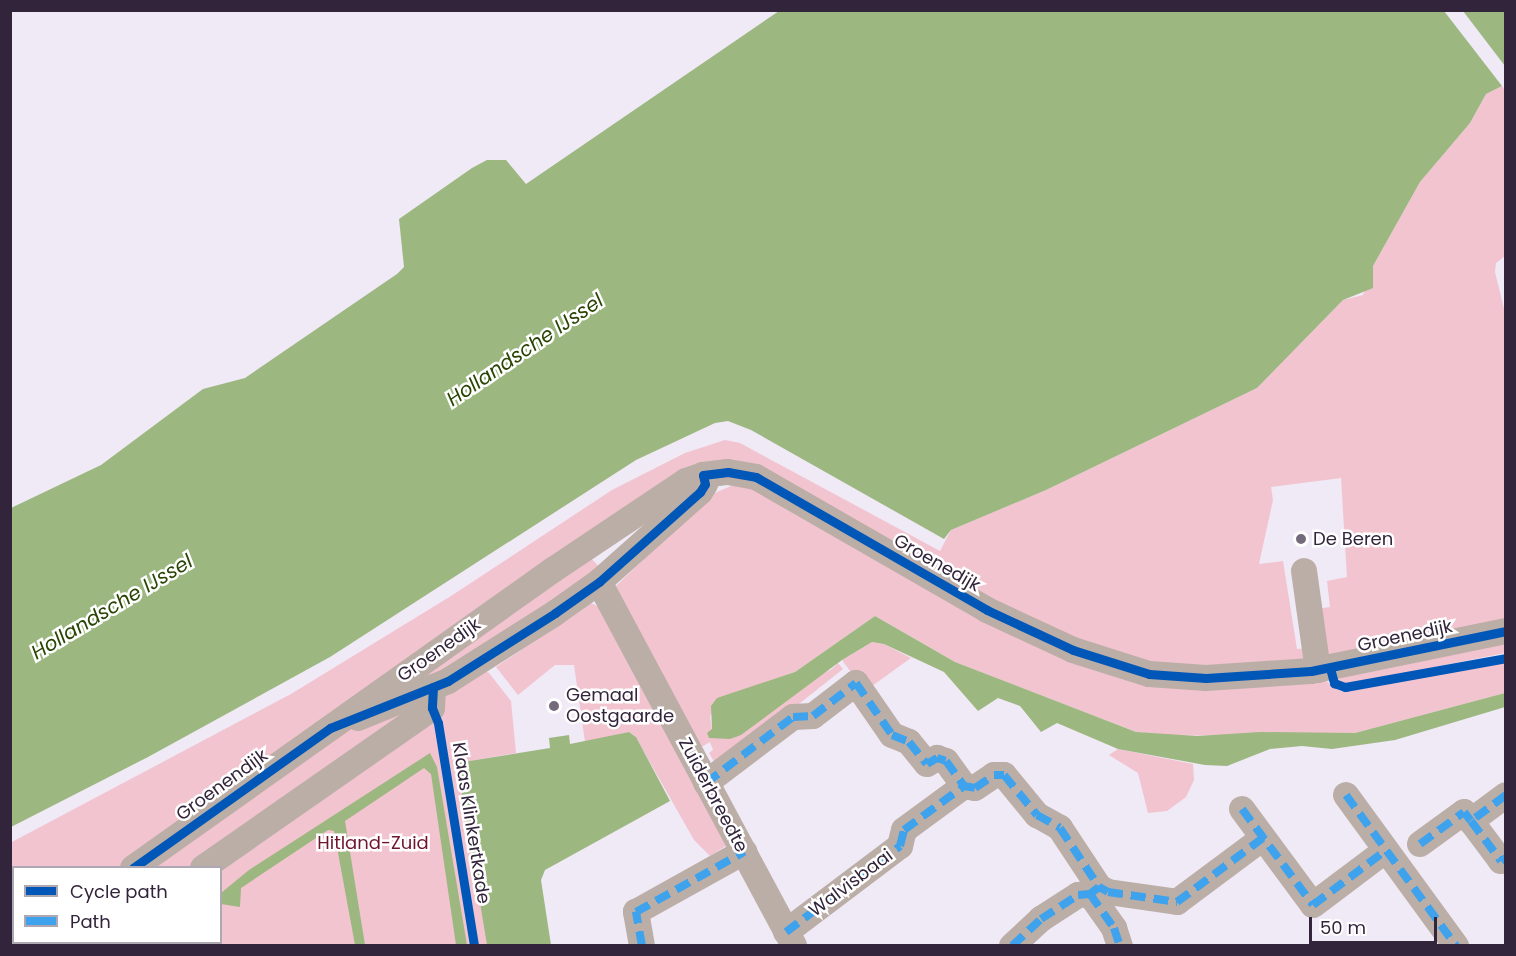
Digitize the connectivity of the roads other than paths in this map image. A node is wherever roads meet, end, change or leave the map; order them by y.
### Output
1 (703, 475) junction
2 (1304, 571) dead end
3 (599, 582) junction
4 (1506, 631) edge
5 (1318, 670) junction
6 (433, 687) junction
7 (330, 728) junction
8 (706, 783) junction
9 (964, 786) junction
10 (1346, 795) dead end
11 (1506, 795) edge
12 (1242, 809) dead end
13 (1470, 821) junction
14 (1263, 838) junction
15 (1420, 844) dead end
16 (1385, 851) junction
17 (744, 852) junction
18 (1506, 858) edge
19 (134, 866) edge
20 (204, 866) edge
21 (1095, 890) junction
22 (790, 939) edge
23 (642, 945) edge
24 (1012, 945) edge
25 (1120, 945) edge
26 (1456, 945) edge

1 - 3 street, Groenedijk
1 - 5 street, Groenedijk
1 - 7 street, Groenedijk
2 - 5 street
3 - 6 street, Groenedijk
3 - 8 street, Zuiderbreedte
4 - 5 street, Groenedijk
6 - 7 street, Groenedijk
6 - 20 street, Groenedijk
7 - 19 street, Groenendijk
8 - 9 street
8 - 17 street, Zuiderbreedte
9 - 21 street, Walvisbaai
9 - 22 street, Walvisbaai
10 - 16 street
11 - 13 street
12 - 14 street
13 - 15 street
13 - 18 street
14 - 16 street
14 - 21 street
16 - 26 street
17 - 22 street, Zuiderbreedte
17 - 23 street
21 - 24 street
21 - 25 street

